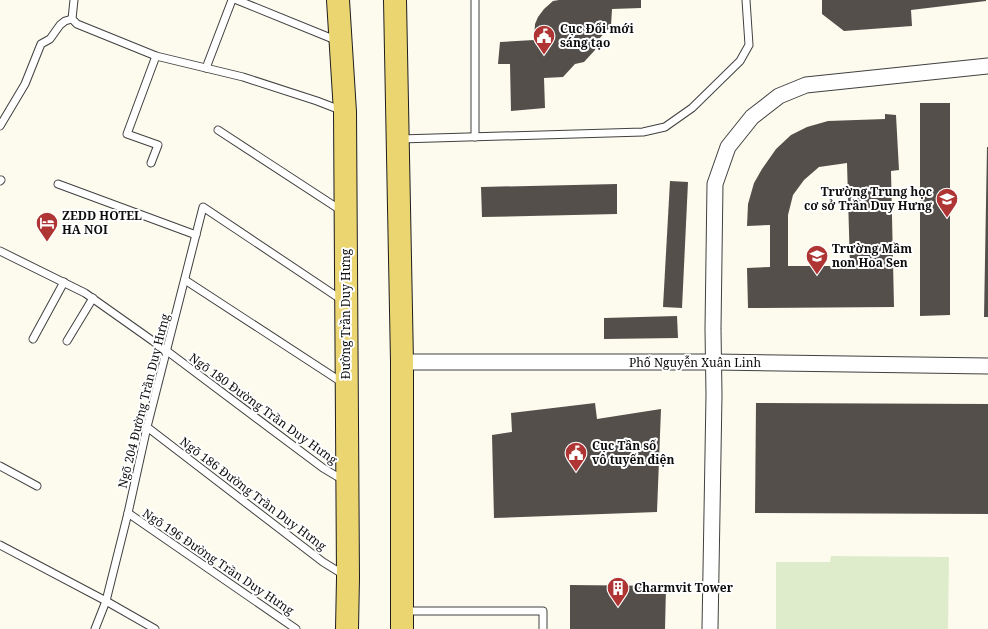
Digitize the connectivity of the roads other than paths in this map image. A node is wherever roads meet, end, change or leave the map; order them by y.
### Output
1 (74, 0) edge
2 (232, 0) edge
3 (237, 0) edge
4 (338, 0) edge
5 (395, 0) edge
6 (476, 0) edge
7 (746, 0) edge
8 (72, 19) junction
9 (340, 42) junction
10 (156, 56) junction
11 (988, 66) edge
12 (206, 68) junction
13 (345, 112) junction
14 (0, 126) edge
15 (218, 130) dead end
16 (475, 138) junction
17 (398, 140) junction
18 (151, 163) dead end
19 (58, 184) dead end
20 (346, 213) junction
21 (196, 234) junction
22 (0, 251) edge
23 (185, 280) junction
24 (64, 282) junction
25 (92, 298) junction
26 (346, 302) junction
27 (33, 339) dead end
28 (67, 341) dead end
29 (167, 351) junction
30 (402, 362) junction
31 (714, 362) junction
32 (988, 366) edge
33 (347, 385) junction
34 (147, 427) junction
35 (0, 466) edge
36 (347, 482) junction
37 (37, 486) dead end
38 (128, 513) junction
39 (0, 545) edge
40 (348, 578) junction
41 (106, 601) junction
42 (402, 620) edge
43 (95, 629) edge
44 (155, 629) edge
45 (296, 629) edge
46 (347, 629) edge
47 (543, 629) edge
48 (710, 629) edge

1 - 8 lane
2 - 12 lane
3 - 9 lane
4 - 9 main road, Đường Trần Duy Hưng
5 - 17 main road
6 - 16 lane
7 - 16 lane
8 - 10 lane
8 - 14 lane
9 - 13 main road, Đường Trần Duy Hưng
10 - 12 lane
10 - 18 lane
11 - 31 street
12 - 13 lane
13 - 20 main road, Đường Trần Duy Hưng
15 - 20 lane
16 - 17 lane
17 - 30 main road
19 - 21 lane
20 - 26 main road, Đường Trần Duy Hưng
21 - 23 lane, Ngõ 204 Đường Trần Duy Hưng
21 - 26 lane, Ngõ 204 Đường Trần Duy Hưng
22 - 24 lane, Ngõ 180 Đường Trần Duy Hưng
23 - 29 lane, Ngõ 204 Đường Trần Duy Hưng
23 - 33 lane
24 - 25 lane, Ngõ 180 Đường Trần Duy Hưng
24 - 27 lane
25 - 28 lane
25 - 29 lane, Ngõ 180 Đường Trần Duy Hưng
26 - 33 main road, Đường Trần Duy Hưng
29 - 34 lane, Ngõ 204 Đường Trần Duy Hưng
29 - 36 lane, Ngõ 180 Đường Trần Duy Hưng
30 - 31 street, Phố Nguyễn Xuân Linh
30 - 42 main road
31 - 32 street, Phố Nguyễn Xuân Linh
31 - 48 street
33 - 36 main road, Đường Trần Duy Hưng
34 - 38 lane, Ngõ 204 Đường Trần Duy Hưng
34 - 40 lane, Ngõ 186 Đường Trần Duy Hưng
35 - 37 lane
36 - 40 main road, Đường Trần Duy Hưng
38 - 41 lane, Ngõ 204 Đường Trần Duy Hưng
38 - 45 lane, Ngõ 196 Đường Trần Duy Hưng
39 - 41 lane
40 - 46 main road, Đường Trần Duy Hưng
41 - 43 lane, Ngõ 204 Đường Trần Duy Hưng
41 - 44 lane
42 - 47 lane

